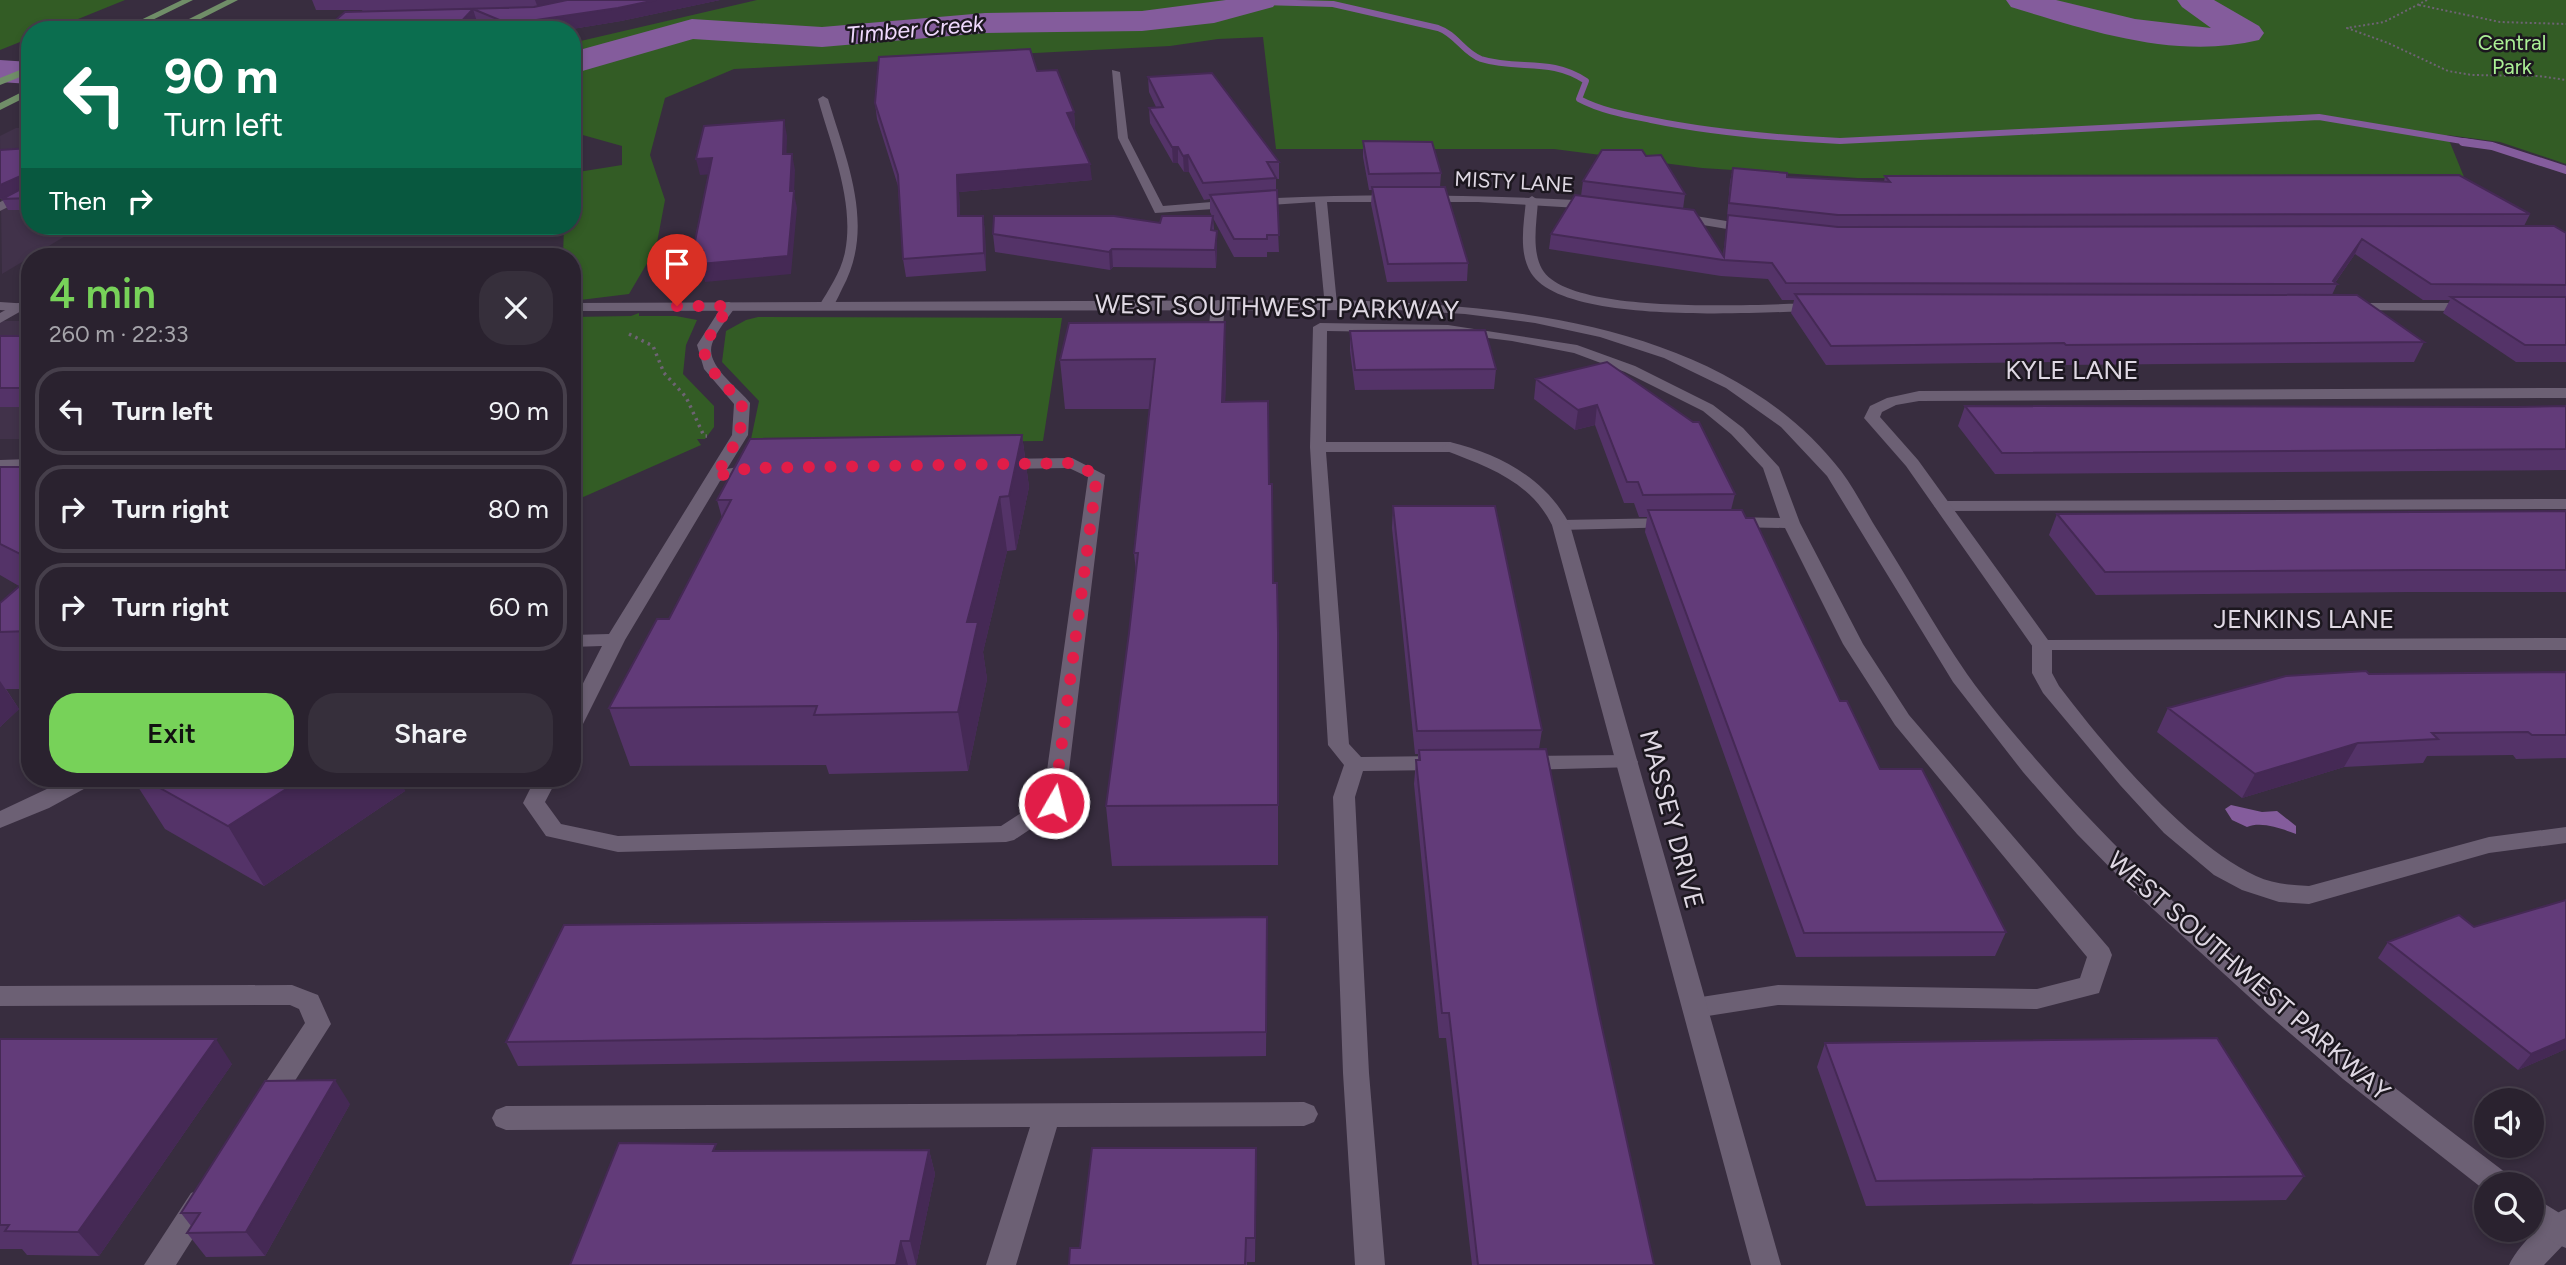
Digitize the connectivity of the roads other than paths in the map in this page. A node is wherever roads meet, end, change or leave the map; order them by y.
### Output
1 (189, 0) edge
2 (234, 0) edge
3 (377, 19) edge
4 (144, 21) edge
5 (190, 21) edge
6 (335, 21) edge
7 (1115, 72) dead end
8 (21, 73) edge
9 (0, 82) edge
10 (21, 96) edge
11 (823, 99) dead end
12 (0, 107) edge
13 (21, 196) edge
14 (1321, 198) junction
15 (1532, 200) junction
16 (0, 207) edge
17 (1612, 207) edge
18 (1664, 215) edge
19 (1759, 230) edge
20 (1218, 304) junction
21 (1329, 304) junction
22 (0, 306) edge
23 (729, 306) junction
24 (826, 306) junction
25 (21, 307) edge
26 (581, 307) edge
27 (1835, 307) edge
28 (2332, 307) edge
29 (2483, 307) edge
30 (21, 308) edge
31 (0, 318) edge
32 (1201, 353) edge
33 (2566, 393) edge
34 (1318, 447) junction
35 (21, 464) edge
36 (978, 464) edge
37 (0, 465) edge
38 (776, 467) edge
39 (715, 477) junction
40 (2566, 504) edge
41 (1943, 506) junction
42 (1791, 523) junction
43 (1561, 525) junction
44 (615, 640) junction
45 (581, 641) edge
46 (2566, 644) edge
47 (2042, 646) junction
48 (581, 708) edge
49 (1627, 762) junction
50 (1464, 763) edge
51 (1505, 763) edge
52 (1355, 764) junction
53 (70, 787) edge
54 (542, 787) edge
55 (0, 820) edge
56 (2566, 835) edge
57 (0, 996) edge
58 (1695, 1008) junction
59 (1304, 1114) dead end
60 (1047, 1116) junction
61 (506, 1118) dead end
62 (250, 1128) edge
63 (2483, 1172) edge
64 (212, 1185) edge
65 (2544, 1216) edge
66 (2564, 1228) edge
67 (159, 1265) edge
68 (1001, 1265) edge
69 (1370, 1265) edge
70 (1766, 1265) edge
71 (2524, 1265) edge

1 - 4 main road
2 - 5 main road
3 - 6 street
7 - 14 street, MISTY LANE
8 - 9 main road
10 - 12 main road
11 - 24 street
13 - 16 street
14 - 15 street, MISTY LANE
14 - 21 street
15 - 17 street, MISTY LANE
15 - 27 street
18 - 19 street
20 - 21 street, WEST SOUTHWEST PARKWAY
20 - 24 street, WEST SOUTHWEST PARKWAY
20 - 32 street
21 - 63 street, WEST SOUTHWEST PARKWAY
22 - 25 street
23 - 24 street, WEST SOUTHWEST PARKWAY
23 - 26 street, WEST SOUTHWEST PARKWAY
23 - 39 street
28 - 29 street
30 - 31 street
33 - 41 street, KYLE LANE
34 - 42 street
34 - 43 street, MASSEY DRIVE
34 - 52 street
35 - 37 street
36 - 54 street
38 - 39 street
39 - 44 street
40 - 41 street
41 - 47 street, KYLE LANE
42 - 43 street
42 - 58 street
43 - 49 street, MASSEY DRIVE
44 - 45 street
44 - 48 street
46 - 47 street, JENKINS LANE
47 - 56 street
49 - 51 street
49 - 58 street, MASSEY DRIVE
50 - 52 street
52 - 69 street
53 - 55 street
57 - 62 street
58 - 70 street, MASSEY DRIVE
59 - 60 street
60 - 61 street
60 - 68 street
64 - 67 street
65 - 66 street
66 - 71 street

